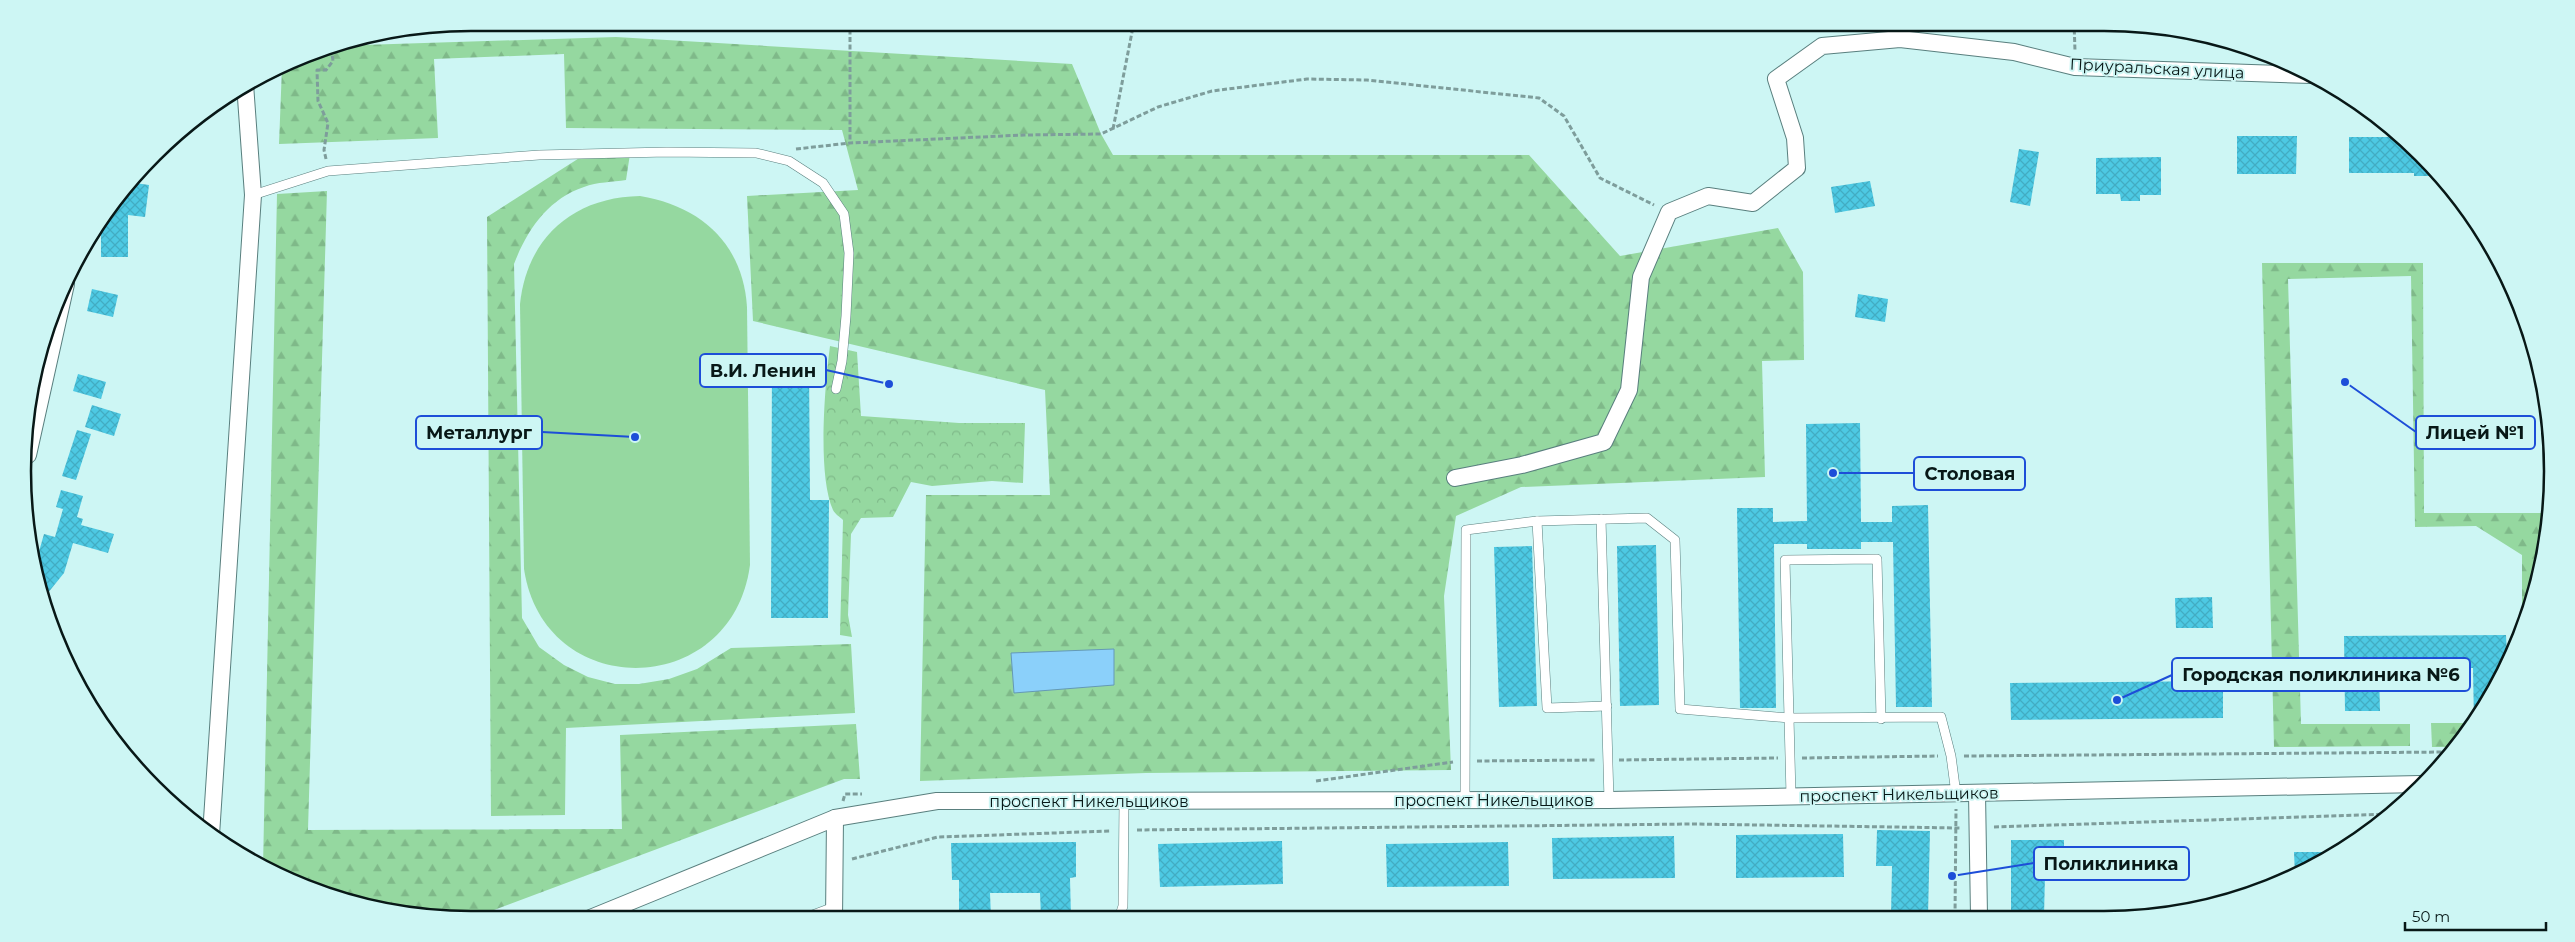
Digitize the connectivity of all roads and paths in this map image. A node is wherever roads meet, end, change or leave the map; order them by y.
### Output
1 (850, 31) edge
2 (1132, 31) edge
3 (2074, 31) edge
4 (332, 54) edge
5 (2076, 67) junction
6 (2292, 74) edge
7 (246, 93) edge
8 (1112, 130) junction
9 (850, 143) junction
10 (794, 149) dead end
11 (328, 171) junction
12 (253, 195) junction
13 (1669, 212) junction
14 (57, 325) edge
15 (836, 389) dead end
16 (33, 432) edge
17 (1455, 478) dead end
18 (1601, 519) junction
19 (1537, 521) junction
20 (1607, 706) junction
21 (1789, 718) junction
22 (1881, 719) junction
23 (2442, 752) edge
24 (1951, 756) junction
25 (1789, 758) junction
26 (1607, 760) junction
27 (1464, 761) junction
28 (1310, 782) dead end
29 (2413, 784) edge
30 (1977, 793) junction
31 (865, 794) dead end
32 (1956, 794) junction
33 (1791, 796) junction
34 (1465, 800) junction
35 (1609, 800) junction
36 (1124, 801) junction
37 (2379, 814) edge
38 (835, 818) junction
39 (212, 826) edge
40 (1957, 828) junction
41 (1978, 828) junction
42 (1123, 830) junction
43 (834, 863) junction
44 (608, 911) edge
45 (834, 911) edge
46 (1121, 911) edge
47 (1955, 911) edge
48 (1979, 911) edge

1 - 9 path
2 - 8 path
3 - 5 path
4 - 11 path
5 - 6 street, Приуральская улица
5 - 13 street, Приуральская улица
7 - 12 street
8 - 9 path
8 - 13 path
9 - 10 path
11 - 12 lane
11 - 15 lane
12 - 39 street
13 - 17 street
14 - 16 street
18 - 19 lane
18 - 20 lane
18 - 21 lane
19 - 20 lane
19 - 27 lane
20 - 26 lane
21 - 22 lane
21 - 22 lane
21 - 25 lane
22 - 24 lane
23 - 24 path
24 - 25 path
24 - 32 lane
25 - 26 path
25 - 33 lane
26 - 27 path
26 - 35 lane
27 - 28 path
27 - 34 lane
29 - 30 street, проспект Никельщиков
30 - 32 street, проспект Никельщиков
30 - 41 street
31 - 38 path
32 - 33 street, проспект Никельщиков
32 - 40 path
33 - 35 street, проспект Никельщиков
34 - 35 street, проспект Никельщиков
34 - 36 street, проспект Никельщиков
36 - 38 street, проспект Никельщиков
36 - 42 lane
37 - 41 path
38 - 43 street
38 - 44 street, проспект Никельщиков
40 - 41 path
40 - 42 path
40 - 47 path
41 - 48 street
42 - 43 path
42 - 46 lane
43 - 45 street

